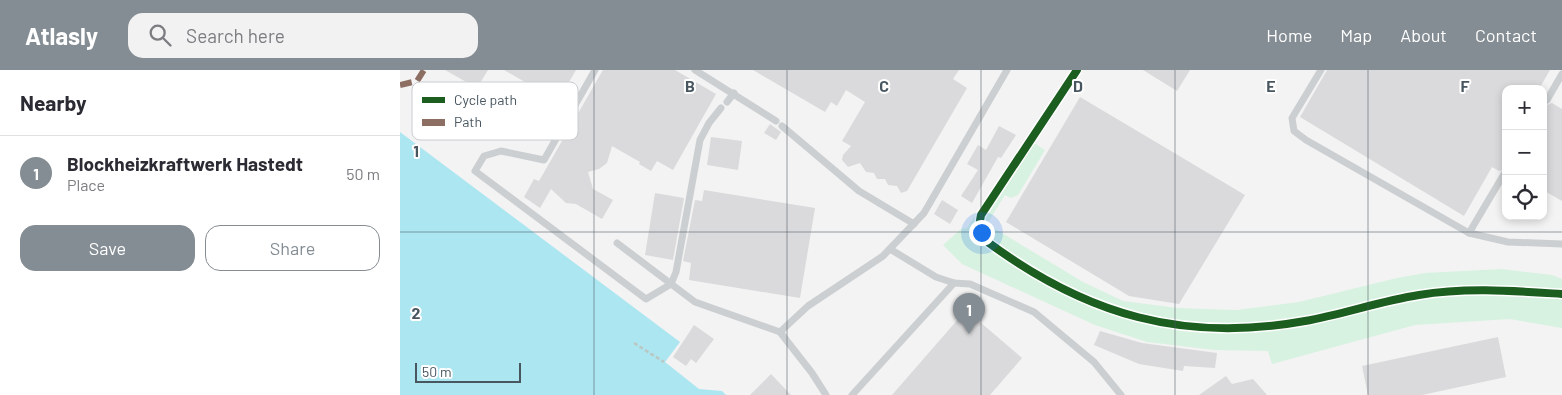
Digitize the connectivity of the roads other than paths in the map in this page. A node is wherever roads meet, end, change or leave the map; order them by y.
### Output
1 (595, 70) edge
2 (695, 70) edge
3 (1007, 70) edge
4 (1321, 70) edge
5 (1562, 74) edge
6 (734, 93) junction
7 (578, 100) edge
8 (1547, 100) dead end
9 (555, 140) edge
10 (1503, 175) edge
11 (914, 224) junction
12 (1469, 233) junction
13 (618, 243) dead end
14 (1562, 244) edge
15 (890, 249) junction
16 (954, 283) junction
17 (671, 284) junction
18 (780, 332) junction
19 (826, 395) edge
20 (852, 395) edge
21 (1121, 395) edge

1 - 7 lane
2 - 6 lane
3 - 11 lane
4 - 12 lane
5 - 8 lane
6 - 11 lane
6 - 17 lane
9 - 17 lane
10 - 12 lane
11 - 15 lane
12 - 14 lane
13 - 17 lane
15 - 16 lane
15 - 18 lane
16 - 20 lane
16 - 21 lane
17 - 18 lane
18 - 19 lane

